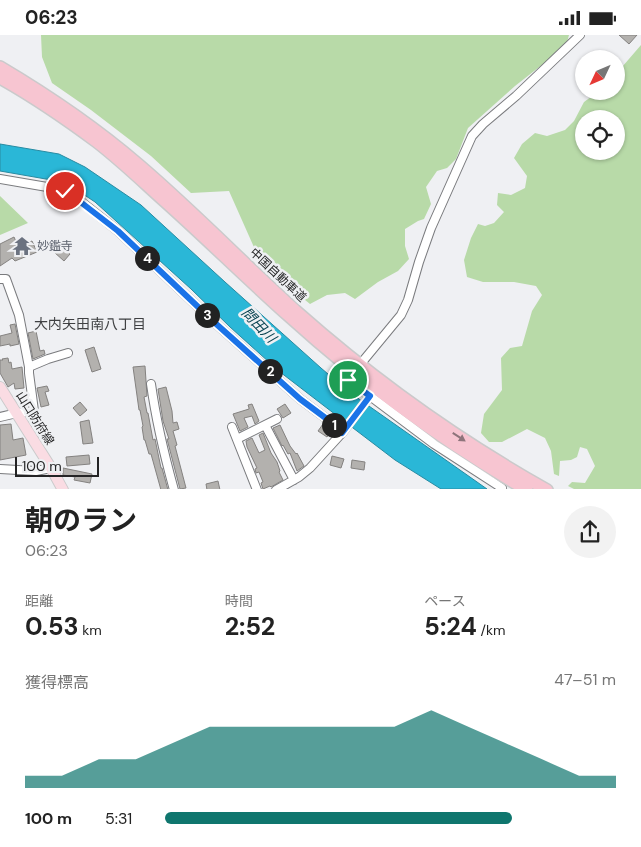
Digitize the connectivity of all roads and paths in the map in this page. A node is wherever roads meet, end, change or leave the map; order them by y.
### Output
1 (580, 35) edge
2 (0, 67) edge
3 (0, 77) edge
4 (0, 179) edge
5 (0, 279) edge
6 (68, 353) dead end
7 (364, 361) dead end
8 (29, 367) junction
9 (348, 380) dead end
10 (151, 384) dead end
11 (0, 387) edge
12 (368, 398) junction
13 (16, 413) junction
14 (0, 417) edge
15 (277, 419) dead end
16 (265, 425) junction
17 (232, 427) dead end
18 (344, 430) junction
19 (237, 439) junction
20 (51, 468) junction
21 (0, 469) edge
22 (294, 480) junction
23 (63, 489) edge
24 (174, 489) edge
25 (257, 489) edge
26 (276, 489) edge
27 (503, 489) edge
28 (527, 489) edge
29 (547, 489) edge

1 - 7 street
2 -> 29 highway, 中国自動車道
3 - 28 highway, 中国自動車道
4 - 18 street
5 - 8 street
6 - 8 street
8 - 13 street
9 - 12 street
10 - 24 street
11 - 13 main road, 山口防府線
12 - 18 street
12 - 27 street
13 - 14 street
13 - 20 main road, 山口防府線
15 - 16 street
16 - 19 street
16 - 22 street
17 - 19 street
18 - 22 street
19 - 25 street
20 - 21 street
20 - 23 main road, 山口防府線
22 - 26 street

